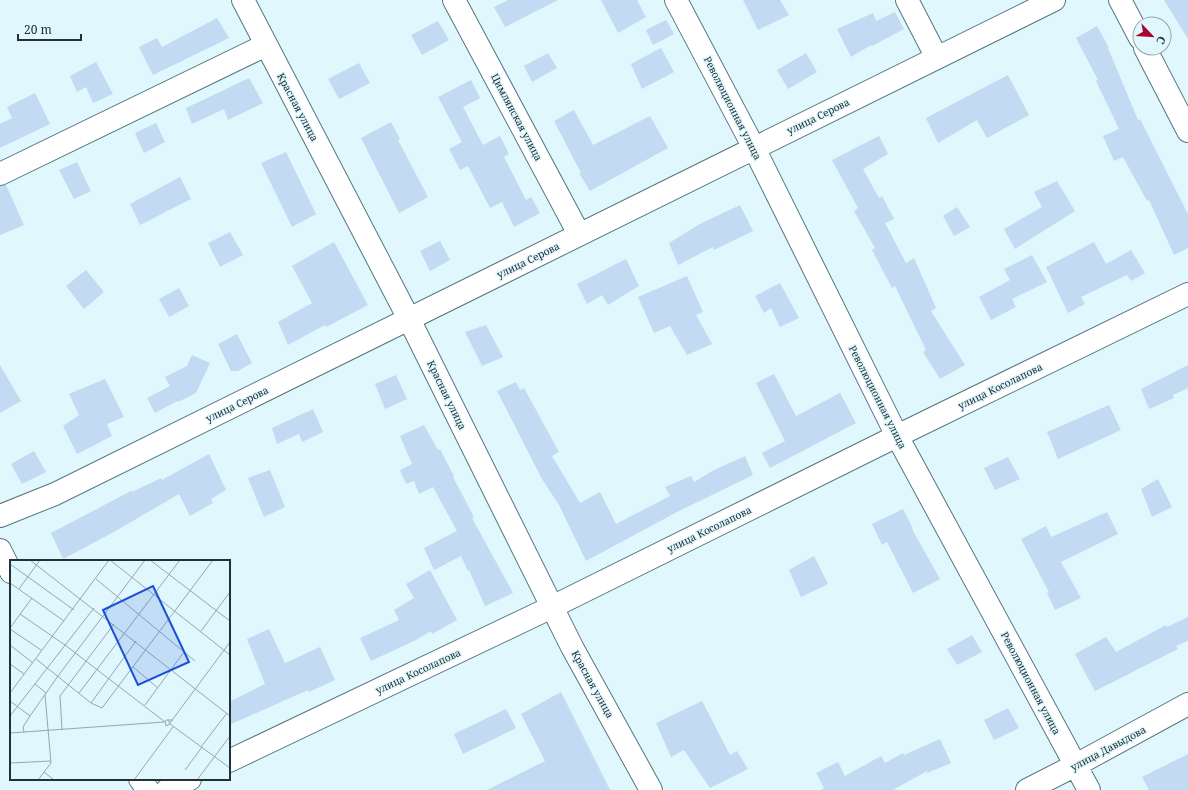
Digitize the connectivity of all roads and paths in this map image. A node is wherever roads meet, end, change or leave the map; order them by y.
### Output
1 (243, 0) edge
2 (454, 0) edge
3 (676, 0) edge
4 (907, 0) edge
5 (1054, 0) edge
6 (1120, 0) edge
7 (1132, 23) edge
8 (266, 45) junction
9 (1149, 56) edge
10 (937, 58) junction
11 (1188, 131) edge
12 (754, 148) junction
13 (0, 174) edge
14 (579, 234) junction
15 (1188, 294) edge
16 (409, 319) junction
17 (897, 436) junction
18 (0, 516) edge
19 (0, 550) edge
20 (10, 570) edge
21 (552, 607) junction
22 (1188, 704) edge
23 (230, 761) edge
24 (1076, 765) junction
25 (141, 780) edge
26 (188, 780) edge
27 (148, 790) edge
28 (167, 790) edge
29 (650, 790) edge
30 (1027, 790) edge
31 (1089, 790) edge

1 - 8 street, Красная улица
2 - 14 street, Цимлянская улица
3 - 12 street, Революционная улица
4 - 10 street
5 - 10 street, улица Серова
6 - 7 street
8 - 13 street
8 - 16 street, Красная улица
9 - 11 street
10 - 12 street, улица Серова
12 - 14 street, улица Серова
12 - 17 street, Революционная улица
14 - 16 street, улица Серова
15 - 17 street, улица Косолапова
16 - 18 street, улица Серова
16 - 21 street, Красная улица
17 - 21 street, улица Косолапова
17 - 24 street, Революционная улица
19 - 20 street
21 - 23 street, улица Косолапова
21 - 29 street, Красная улица
22 - 24 street, улица Давыдова
24 - 30 street, улица Давыдова
24 - 31 street, Революционная улица
25 - 27 street
26 - 28 street

